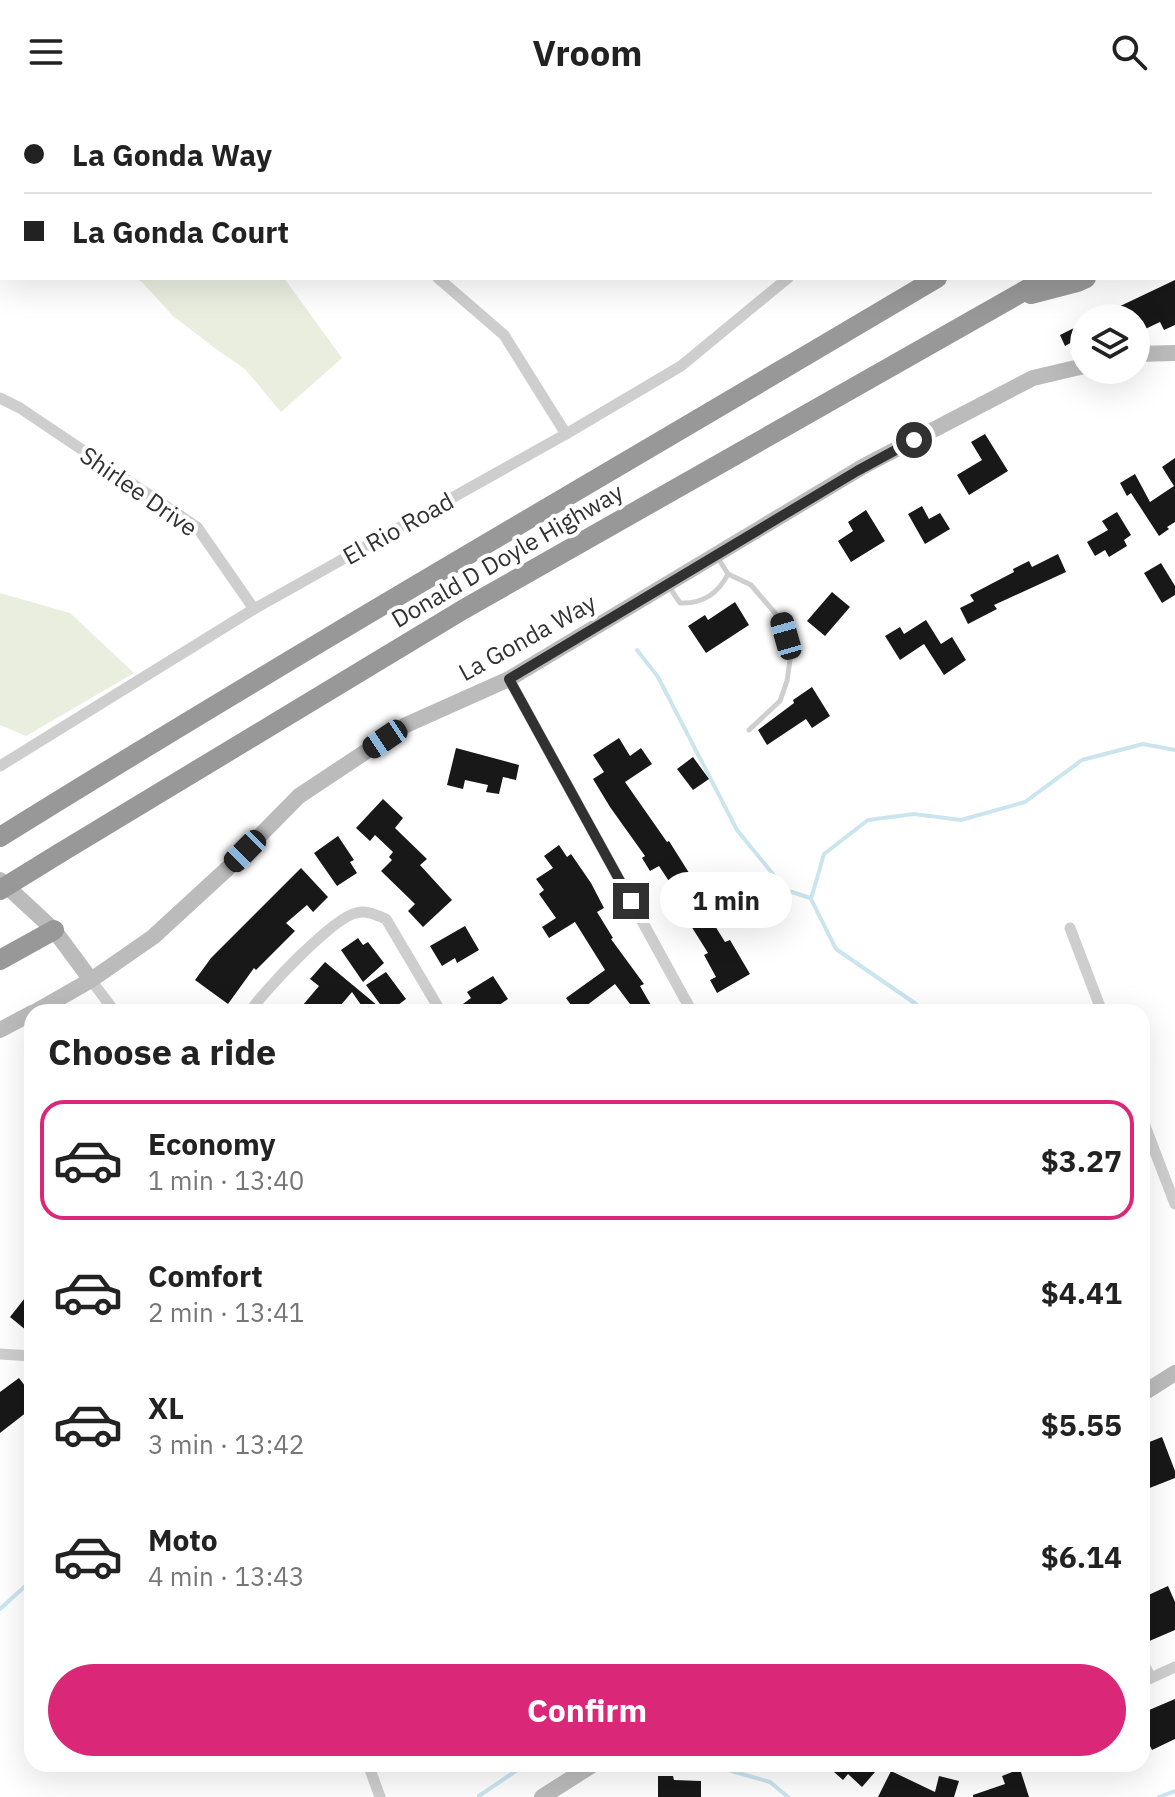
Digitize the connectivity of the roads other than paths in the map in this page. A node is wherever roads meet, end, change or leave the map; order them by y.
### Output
1 (440, 280) edge
2 (786, 280) edge
3 (934, 280) edge
4 (1043, 280) edge
5 (1082, 280) edge
6 (1008, 300) junction
7 (1175, 353) edge
8 (1150, 354) edge
9 (1070, 369) edge
10 (0, 398) edge
11 (566, 434) junction
12 (716, 554) junction
13 (728, 574) junction
14 (667, 584) junction
15 (254, 609) junction
16 (509, 679) junction
17 (749, 730) dead end
18 (0, 766) edge
19 (0, 837) edge
20 (0, 880) edge
21 (0, 890) edge
22 (1070, 928) dead end
23 (54, 930) junction
24 (0, 960) edge
25 (91, 980) junction
26 (49, 1004) edge
27 (109, 1004) edge
28 (257, 1004) edge
29 (436, 1004) edge
30 (688, 1004) edge
31 (1099, 1004) edge
32 (24, 1018) edge
33 (0, 1030) edge
34 (1150, 1139) edge
35 (1175, 1204) edge
36 (0, 1354) edge
37 (24, 1356) edge
38 (1175, 1373) edge
39 (1150, 1389) edge
40 (1175, 1667) edge
41 (1150, 1679) edge
42 (371, 1772) edge
43 (581, 1772) edge
44 (380, 1797) edge
45 (542, 1797) edge

1 - 11 street
2 - 11 street, El Rio Road
3 - 19 highway, Donald D Doyle Highway
4 - 6 highway, Donald D Doyle Highway
5 - 6 highway
6 - 21 highway, Donald D Doyle Highway, bridge
7 - 8 street
9 - 12 street, La Gonda Way
10 - 15 street, Shirlee Drive
11 - 15 street, El Rio Road
12 - 13 lane
12 - 14 street, La Gonda Way
13 - 14 lane
13 - 17 lane
14 - 16 street, La Gonda Way
15 - 18 street, El Rio Road
16 - 25 street, La Gonda Way
16 - 30 street
20 - 23 street
22 - 31 street
23 - 24 highway
23 - 25 street
25 - 26 street, La Gonda Way
25 - 27 street
28 - 29 street
32 - 33 street, La Gonda Way
34 - 35 street
36 - 37 street
38 - 39 street
40 - 41 street
42 - 44 street
43 - 45 street

